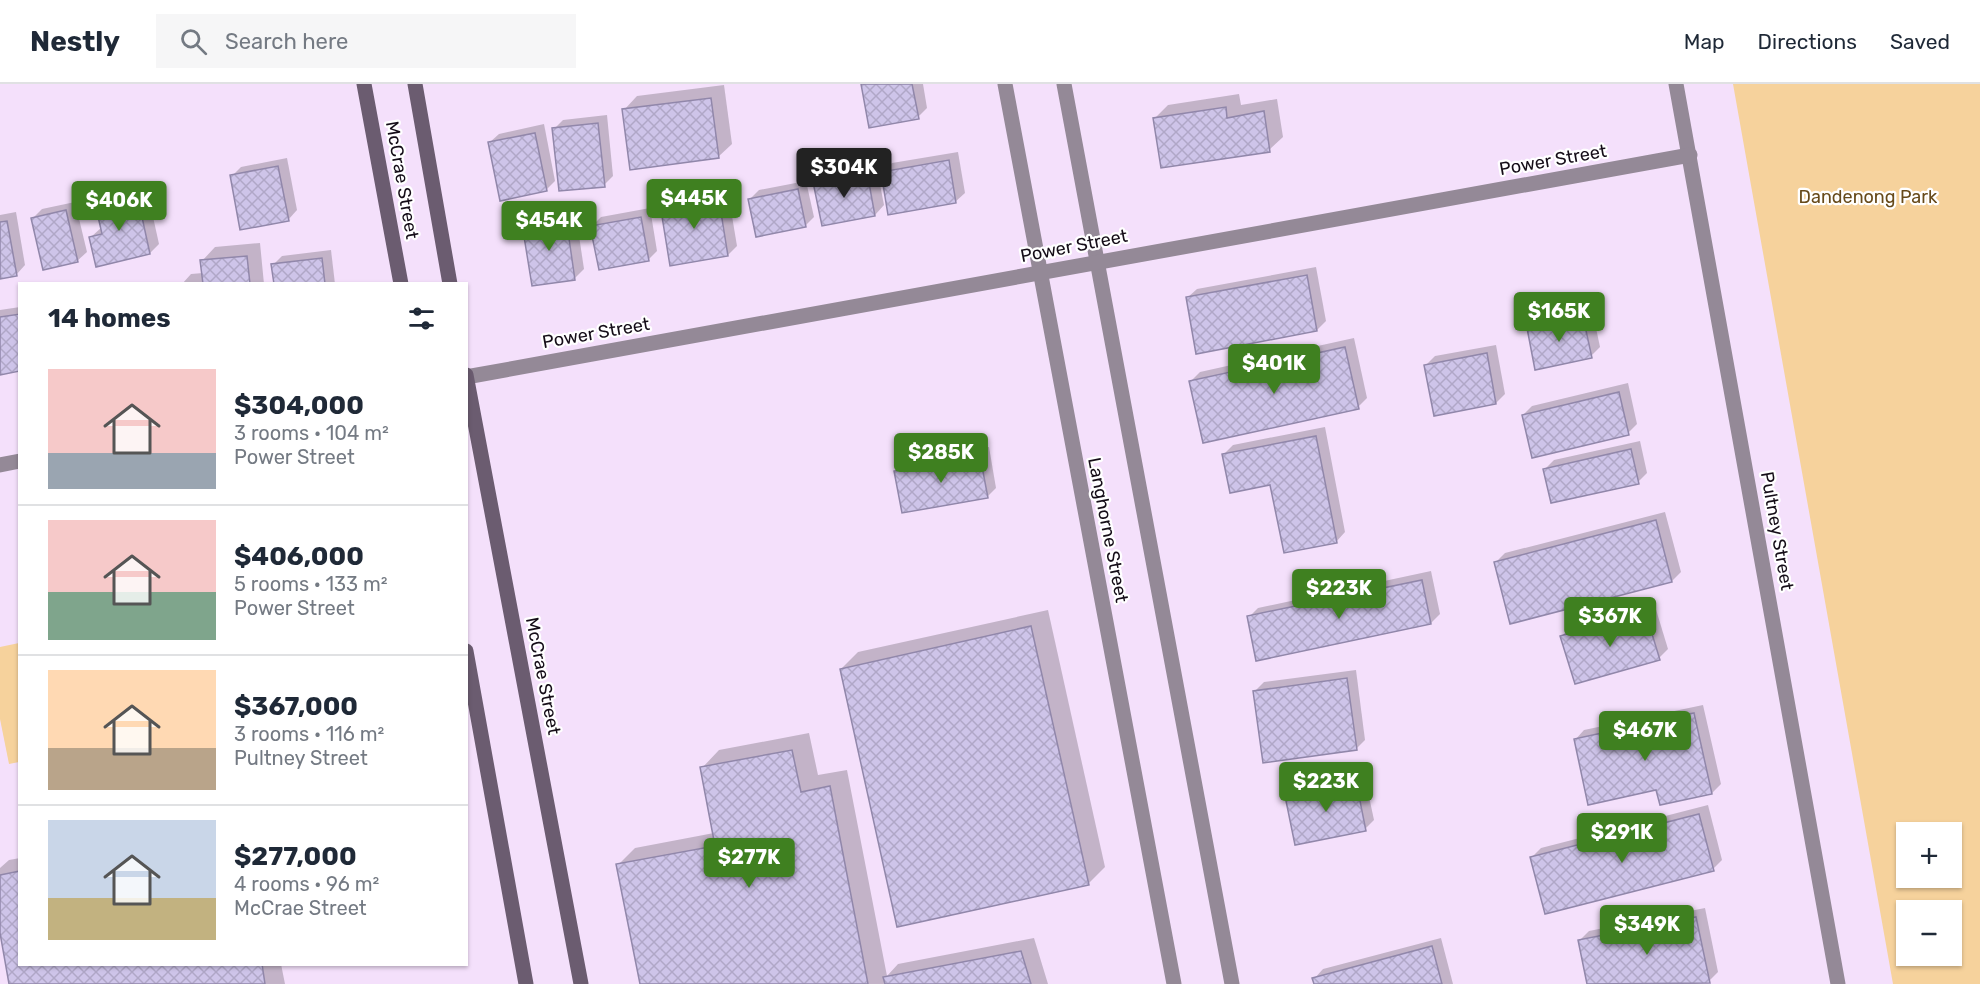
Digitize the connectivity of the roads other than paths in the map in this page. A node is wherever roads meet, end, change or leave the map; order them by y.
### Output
1 (364, 84) edge
2 (415, 84) edge
3 (1005, 84) edge
4 (1064, 84) edge
5 (1676, 84) edge
6 (1690, 155) junction
7 (1097, 262) junction
8 (1040, 273) junction
9 (401, 282) edge
10 (450, 282) edge
11 (468, 376) edge
12 (468, 381) edge
13 (18, 461) edge
14 (0, 465) edge
15 (468, 662) edge
16 (526, 984) edge
17 (581, 984) edge
18 (1174, 984) edge
19 (1232, 984) edge
20 (1838, 984) edge

1 - 9 main road, McCrae Street
2 - 10 main road, McCrae Street
3 - 8 street, Langhorne Street
4 - 7 street
5 - 6 street, Pultney Street
6 - 7 street, Power Street
6 - 20 street, Pultney Street
7 - 8 street, Power Street
7 - 19 street
8 - 11 street, Power Street
8 - 18 street, Langhorne Street
12 - 17 main road, McCrae Street
13 - 14 street
15 - 16 main road

